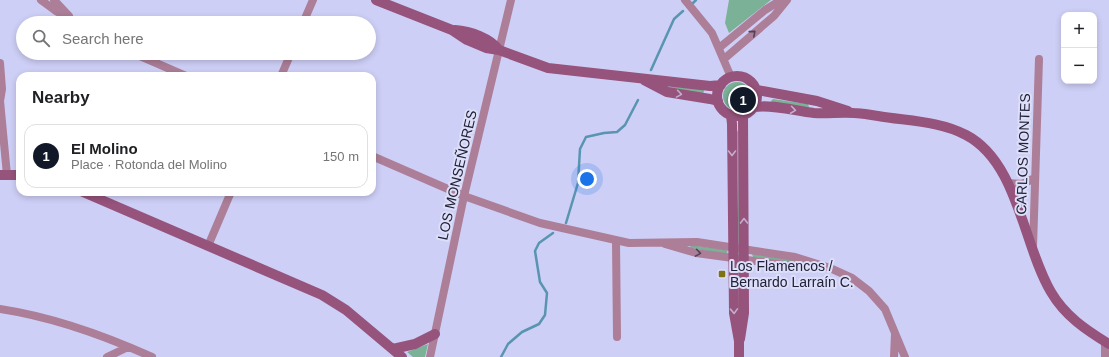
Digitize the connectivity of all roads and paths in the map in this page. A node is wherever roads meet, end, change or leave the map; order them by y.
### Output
1 (41, 0) edge
2 (54, 0) edge
3 (313, 0) edge
4 (376, 0) edge
5 (511, 0) edge
6 (685, 0) edge
7 (781, 0) edge
8 (787, 0) edge
9 (65, 16) edge
10 (69, 16) edge
11 (306, 16) edge
12 (719, 48) junction
13 (499, 50) junction
14 (724, 59) junction
15 (1039, 59) dead end
16 (149, 60) edge
17 (288, 60) edge
18 (0, 63) edge
19 (177, 72) edge
20 (283, 72) edge
21 (731, 77) junction
22 (644, 80) junction
23 (721, 85) junction
24 (757, 90) junction
25 (0, 101) edge
26 (718, 102) junction
27 (754, 107) junction
28 (854, 113) junction
29 (731, 114) junction
30 (743, 115) junction
31 (376, 158) edge
32 (3, 175) edge
33 (16, 175) edge
34 (1035, 178) junction
35 (1008, 183) junction
36 (733, 190) junction
37 (743, 190) junction
38 (92, 196) edge
39 (229, 196) edge
40 (464, 196) junction
41 (616, 241) junction
42 (664, 244) junction
43 (208, 246) junction
44 (733, 247) junction
45 (744, 249) junction
46 (1033, 250) junction
47 (733, 258) junction
48 (744, 260) junction
49 (814, 264) junction
50 (0, 309) edge
51 (895, 330) junction
52 (435, 334) junction
53 (617, 337) dead end
54 (739, 341) junction
55 (1107, 343) edge
56 (128, 347) junction
57 (393, 349) junction
58 (107, 357) edge
59 (152, 357) edge
60 (402, 357) edge
61 (430, 357) edge
62 (739, 357) edge
63 (894, 357) edge
64 (905, 357) edge
65 (1105, 357) edge

1 - 9 street
2 - 10 street
3 - 11 street
4 - 13 street
5 - 13 street, LOS MONSEÑORES
6 - 12 street
7 - 12 street
14 -> 8 street
12 - 14 street
13 - 22 street
13 - 40 street, LOS MONSEÑORES
14 - 21 street
15 - 34 street, CARLOS MONTES
16 - 19 street
17 - 20 street
18 - 25 street
21 - 23 street
21 - 24 street
22 - 23 street
22 -> 26 street
23 - 26 street
24 - 27 street
24 - 28 street
25 - 32 street
26 - 29 street
27 -> 28 street
27 - 30 street
28 - 35 street
29 - 30 street
29 -> 36 street
30 - 37 street
31 - 40 street
32 - 33 street
34 - 35 street
34 - 46 street, CARLOS MONTES
35 - 46 street
36 - 37 street
36 - 44 street
45 -> 37 street
38 - 43 street
39 - 43 street
40 - 41 street
40 - 52 street, LOS MONSEÑORES
41 - 42 street
41 - 53 street
42 - 44 street
42 -> 47 street
43 - 57 street
44 - 45 street
44 - 47 street
45 - 48 street
45 - 49 street
46 - 55 street
47 - 48 street
47 -> 54 street
48 - 49 street
48 - 54 street
49 - 51 street
50 - 56 street
51 - 63 street
51 - 64 street
52 - 57 street
52 - 61 street, LOS MONSEÑORES
54 - 62 street
55 - 65 street
56 - 58 street
56 - 59 street
57 - 60 street

